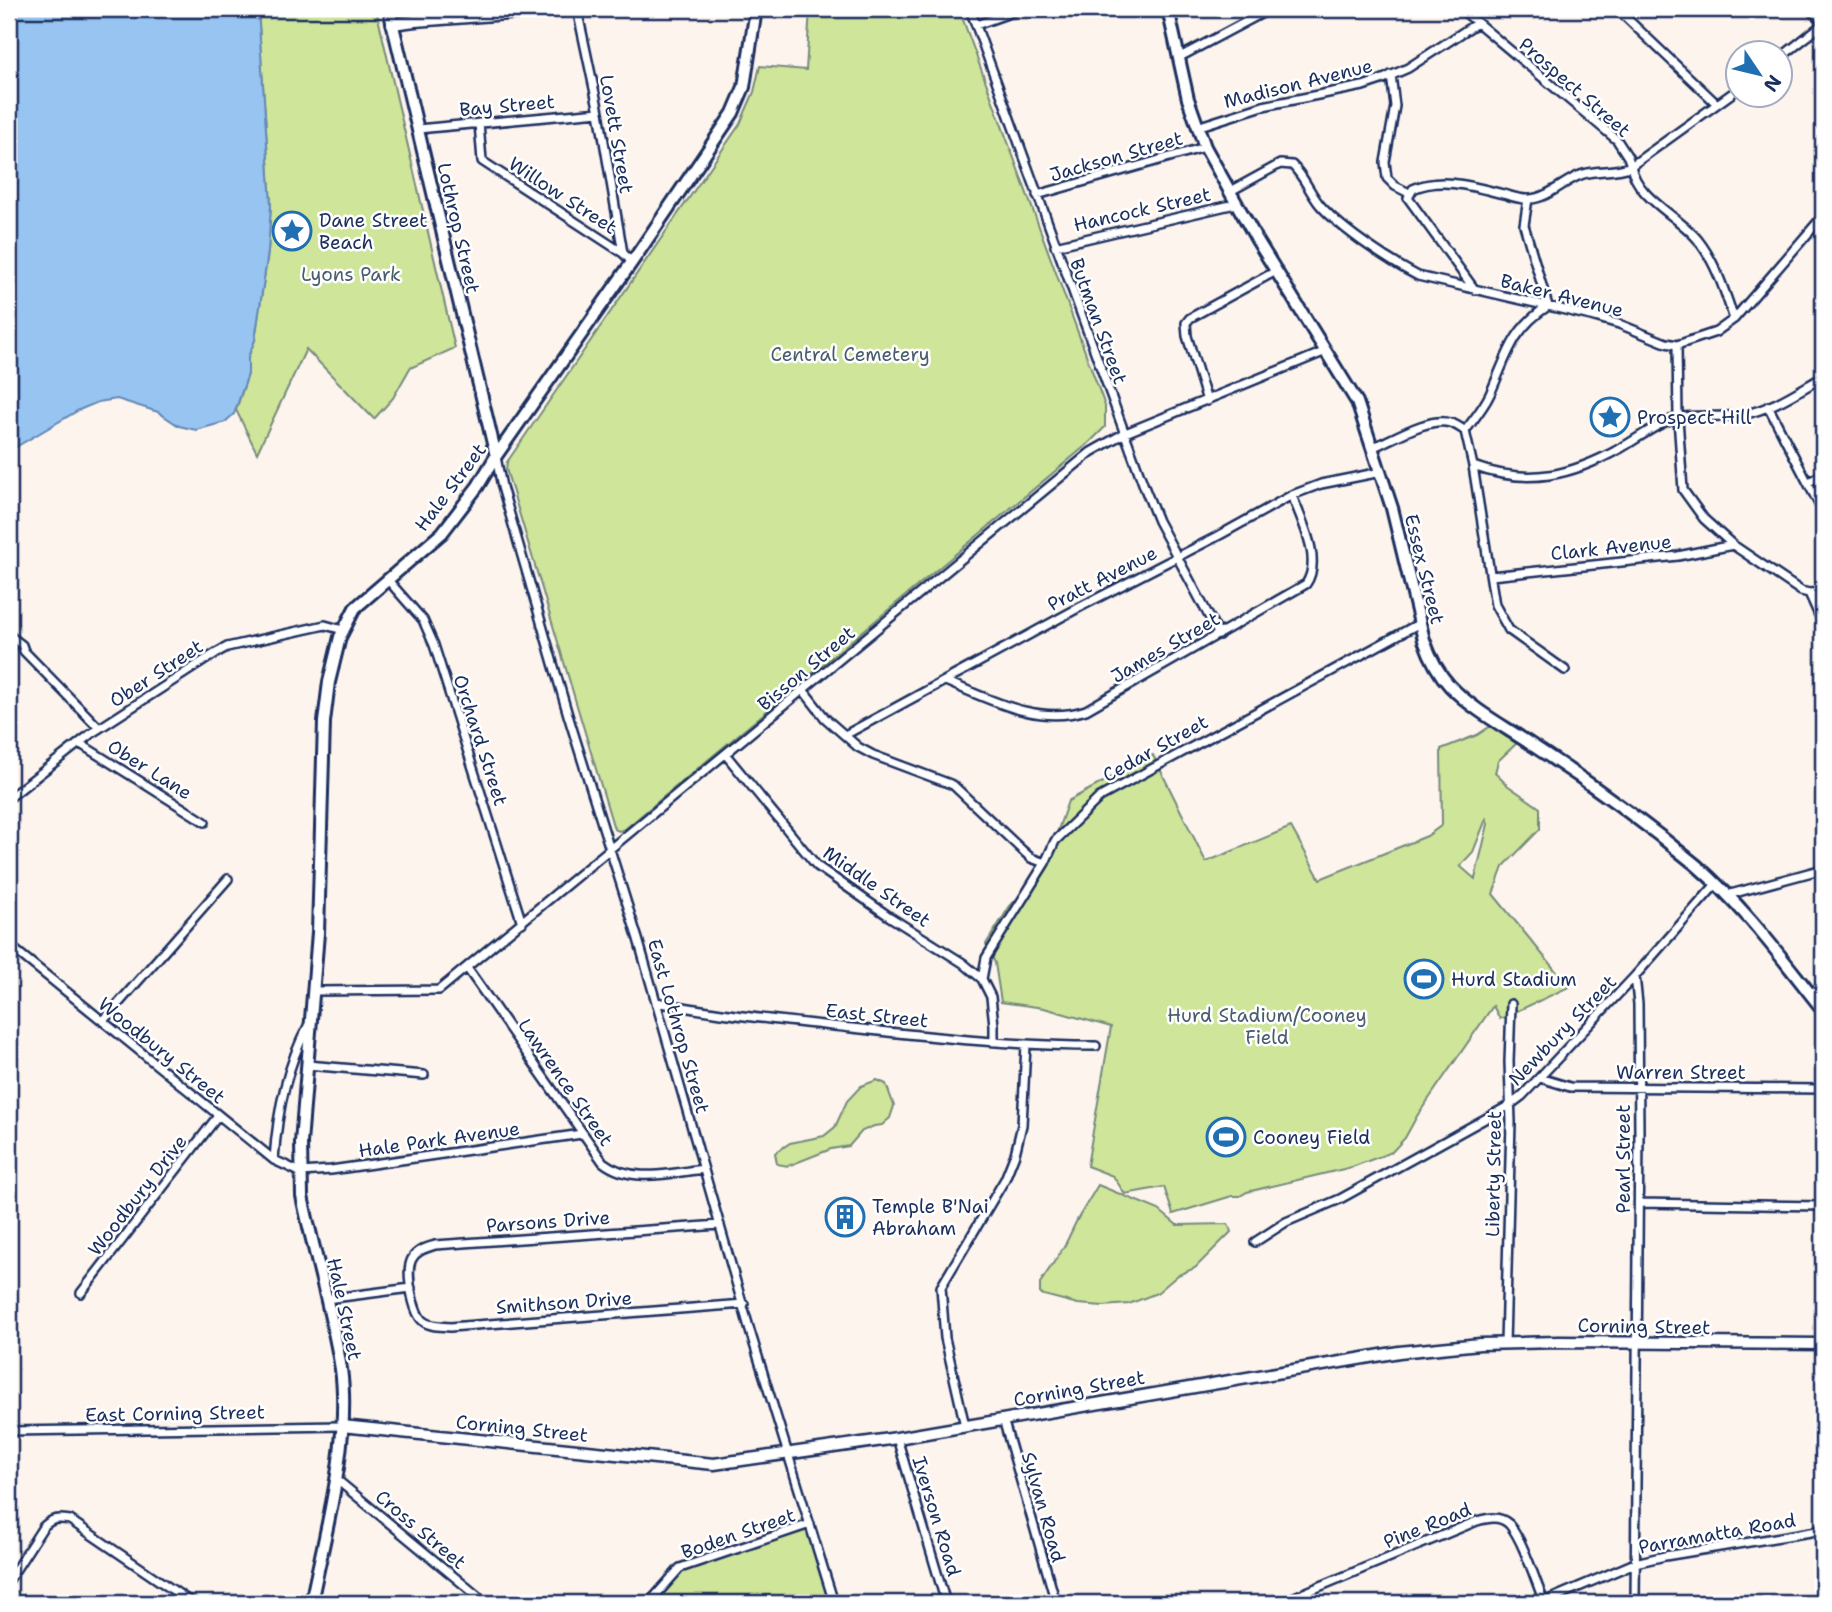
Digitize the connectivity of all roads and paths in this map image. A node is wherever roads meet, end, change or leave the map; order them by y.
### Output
1 (389, 9) edge
2 (575, 9) edge
3 (756, 9) edge
4 (970, 9) edge
5 (1021, 9) edge
6 (1168, 9) edge
7 (1270, 9) edge
8 (1461, 9) edge
9 (1617, 9) edge
10 (1812, 9) edge
11 (486, 12) edge
12 (1823, 22) edge
13 (1477, 23) junction
14 (392, 24) junction
15 (976, 25) junction
16 (1794, 46) edge
17 (1178, 58) junction
18 (1391, 75) junction
19 (1724, 99) edge
20 (1717, 104) junction
21 (599, 112) junction
22 (479, 123) junction
23 (1196, 127) junction
24 (418, 129) junction
25 (1205, 147) junction
26 (1631, 166) junction
27 (1229, 192) junction
28 (1409, 193) junction
29 (1037, 195) junction
30 (1528, 200) junction
31 (1235, 204) junction
32 (1823, 216) edge
33 (1055, 246) junction
34 (623, 253) junction
35 (632, 262) junction
36 (1276, 271) junction
37 (1475, 290) junction
38 (1548, 306) junction
39 (1734, 319) junction
40 (1677, 345) junction
41 (1326, 352) junction
42 (1823, 377) edge
43 (1207, 401) junction
44 (1768, 406) junction
45 (1678, 418) junction
46 (1465, 431) junction
47 (1124, 434) junction
48 (1374, 447) junction
49 (496, 456) junction
50 (1473, 467) junction
51 (1381, 472) junction
52 (1823, 474) edge
53 (1809, 482) junction
54 (1292, 495) junction
55 (1823, 512) edge
56 (1733, 545) junction
57 (1177, 557) junction
58 (1491, 576) junction
59 (387, 579) junction
60 (1823, 592) edge
61 (1809, 593) junction
62 (1420, 623) junction
63 (1823, 624) edge
64 (343, 630) junction
65 (9, 635) edge
66 (1219, 635) junction
67 (1565, 670) dead end
68 (944, 681) junction
69 (804, 691) junction
70 (99, 728) junction
71 (845, 735) junction
72 (79, 743) junction
73 (726, 755) junction
74 (9, 797) edge
75 (205, 822) dead end
76 (611, 850) junction
77 (1045, 863) junction
78 (1823, 869) edge
79 (228, 879) dead end
80 (1716, 884) junction
81 (1727, 895) junction
82 (522, 923) junction
83 (9, 945) edge
84 (467, 968) junction
85 (1635, 976) junction
86 (982, 979) junction
87 (1823, 987) edge
88 (314, 991) junction
89 (1810, 993) junction
90 (656, 1002) junction
91 (1511, 1004) dead end
92 (1823, 1010) edge
93 (103, 1021) junction
94 (310, 1022) junction
95 (994, 1042) junction
96 (1026, 1045) junction
97 (1096, 1046) dead end
98 (307, 1065) junction
99 (425, 1075) dead end
100 (1539, 1078) junction
101 (1639, 1088) junction
102 (1823, 1088) edge
103 (1510, 1105) junction
104 (218, 1116) junction
105 (582, 1134) junction
106 (274, 1160) junction
107 (703, 1169) junction
108 (300, 1172) junction
109 (1639, 1203) junction
110 (1823, 1206) edge
111 (720, 1226) junction
112 (1255, 1242) dead end
113 (411, 1288) junction
114 (81, 1293) dead end
115 (326, 1299) junction
116 (744, 1304) junction
117 (1638, 1343) junction
118 (1505, 1344) junction
119 (1823, 1344) edge
120 (1003, 1419) junction
121 (342, 1426) junction
122 (965, 1426) junction
123 (9, 1431) edge
124 (897, 1438) junction
125 (789, 1454) junction
126 (335, 1478) junction
127 (810, 1524) junction
128 (1823, 1530) edge
129 (9, 1563) edge
130 (1635, 1563) junction
131 (15, 1571) junction
132 (9, 1580) edge
133 (1542, 1602) edge
134 (192, 1603) edge
135 (311, 1603) edge
136 (486, 1603) edge
137 (649, 1603) edge
138 (834, 1603) edge
139 (946, 1603) edge
140 (1056, 1603) edge
141 (1280, 1603) edge
142 (1635, 1603) edge

1 - 14 main road, Lothrop Street
2 - 11 street
2 - 21 street, Lovett Street
3 - 35 main road, Hale Street
4 - 15 street, Butman Street
5 - 15 street
6 - 17 main road, Essex Street
7 - 17 street
8 - 13 street, Prospect Street
9 - 20 street
10 - 12 main road
11 - 14 street
12 - 16 street
13 - 18 street, Madison Avenue
13 - 26 street, Prospect Street
14 - 24 main road, Lothrop Street
15 - 29 street, Butman Street
17 - 23 main road, Essex Street
18 - 23 street, Madison Avenue
18 - 28 street
19 - 20 street
20 - 26 street
21 - 22 street, Bay Street
21 - 34 street, Lovett Street
22 - 24 street, Bay Street
22 - 34 street, Willow Street
23 - 25 main road, Essex Street
24 - 49 main road, Lothrop Street
25 - 27 main road, Essex Street
25 - 29 street, Jackson Street
26 - 30 street
26 - 39 street, Prospect Street
27 - 31 main road, Essex Street
27 - 37 street, Baker Avenue
28 - 30 street
28 - 37 street
29 - 33 street, Butman Street
30 - 38 street
31 - 33 street, Hancock Street
31 - 36 main road, Essex Street
32 - 39 street
33 - 47 street, Butman Street
34 - 35 street
35 - 49 main road, Hale Street
36 - 41 main road, Essex Street
36 - 43 street
37 - 38 street, Baker Avenue
38 - 40 street, Baker Avenue
38 - 46 street
39 - 40 street
40 - 45 street
41 - 43 street, Bisson Street
41 - 48 main road, Essex Street
42 - 44 street
43 - 47 street, Bisson Street
44 - 45 street
44 - 53 street
45 - 50 street
45 - 56 street
46 - 48 street
46 - 50 street
47 - 57 street, Butman Street
47 - 69 street, Bisson Street
48 - 51 main road, Essex Street
49 - 59 main road, Hale Street
49 - 76 street, East Lothrop Street
50 - 58 street
51 - 54 street, Pratt Avenue
51 - 62 main road, Essex Street
52 - 53 street
53 - 55 street
54 - 57 street, Pratt Avenue
54 - 66 street, James Street
56 - 58 street, Clark Avenue
56 - 61 street
57 - 66 street, Butman Street
57 - 68 street, Pratt Avenue
58 - 67 street
59 - 64 main road, Hale Street
59 - 82 street, Orchard Street
60 - 61 street
61 - 63 street
62 - 77 street, Cedar Street
62 - 80 main road, Essex Street
64 - 70 street, Ober Street
64 - 88 main road, Hale Street
65 - 70 street
66 - 68 street, James Street
68 - 71 street, Pratt Avenue
69 - 71 street
69 - 73 street, Bisson Street
70 - 72 street, Ober Street
71 - 77 street
72 - 74 street, Ober Street
72 - 75 street, Ober Lane
73 - 76 street, Bisson Street
73 - 86 street, Middle Street
76 - 82 street, Bisson Street
76 - 90 street, East Lothrop Street
77 - 86 street, Cedar Street
78 - 81 street
79 - 93 street
80 - 81 main road, Essex Street
80 - 85 street, Newbury Street
81 - 89 main road, Essex Street
82 - 84 street, Bisson Street
83 - 93 street, Woodbury Street
84 - 88 street, Bisson Street
84 - 105 street, Lawrence Street
85 - 100 street, Newbury Street
85 - 101 street, Pearl Street
86 - 95 street
87 - 89 street
88 - 94 main road, Hale Street
89 - 92 main road, Essex Street
90 - 95 street, East Street
90 - 107 street, East Lothrop Street
91 - 103 street, Liberty Street
93 - 104 street, Woodbury Street
94 - 98 main road, Hale Street
94 - 106 street, Hale Street
95 - 96 street, East Street
96 - 97 street, East Street
96 - 122 street
98 - 99 street
98 - 108 main road, Hale Street
100 - 101 street, Warren Street
100 - 103 street, Newbury Street
101 - 102 street, Warren Street
101 - 109 street, Pearl Street
103 - 112 street, Newbury Street
103 - 118 street, Liberty Street
104 - 106 street, Woodbury Street
104 - 114 street, Woodbury Drive
105 - 107 street, Lawrence Street
105 - 108 street, Hale Park Avenue
106 - 108 street, Woodbury Street
107 - 111 street, East Lothrop Street
108 - 115 main road, Hale Street
109 - 110 street
109 - 117 street, Pearl Street
111 - 113 street, Parsons Drive
111 - 116 street, East Lothrop Street
113 - 115 street
113 - 116 street, Smithson Drive
115 - 121 main road, Hale Street
116 - 125 street, East Lothrop Street
117 - 118 street, Corning Street
117 - 119 street, Corning Street
117 - 130 street, Pearl Street
118 - 120 street, Corning Street
120 - 122 street, Corning Street
120 - 140 street, Sylvan Road
121 - 123 street, East Corning Street
121 - 125 street, Corning Street
121 - 126 main road, Hale Street
122 - 124 street, Corning Street
124 - 125 street, Corning Street
124 - 139 street, Iverson Road
125 - 127 street, East Lothrop Street
126 - 135 main road, Hale Street
126 - 136 street, Cross Street
127 - 137 street, Boden Street
127 - 138 street, East Lothrop Street
128 - 130 street, Parramatta Road
129 - 131 street
130 - 133 street, Parramatta Road
130 - 142 street, Pearl Street
131 - 132 street
131 - 134 street
133 - 141 street, Pine Road

